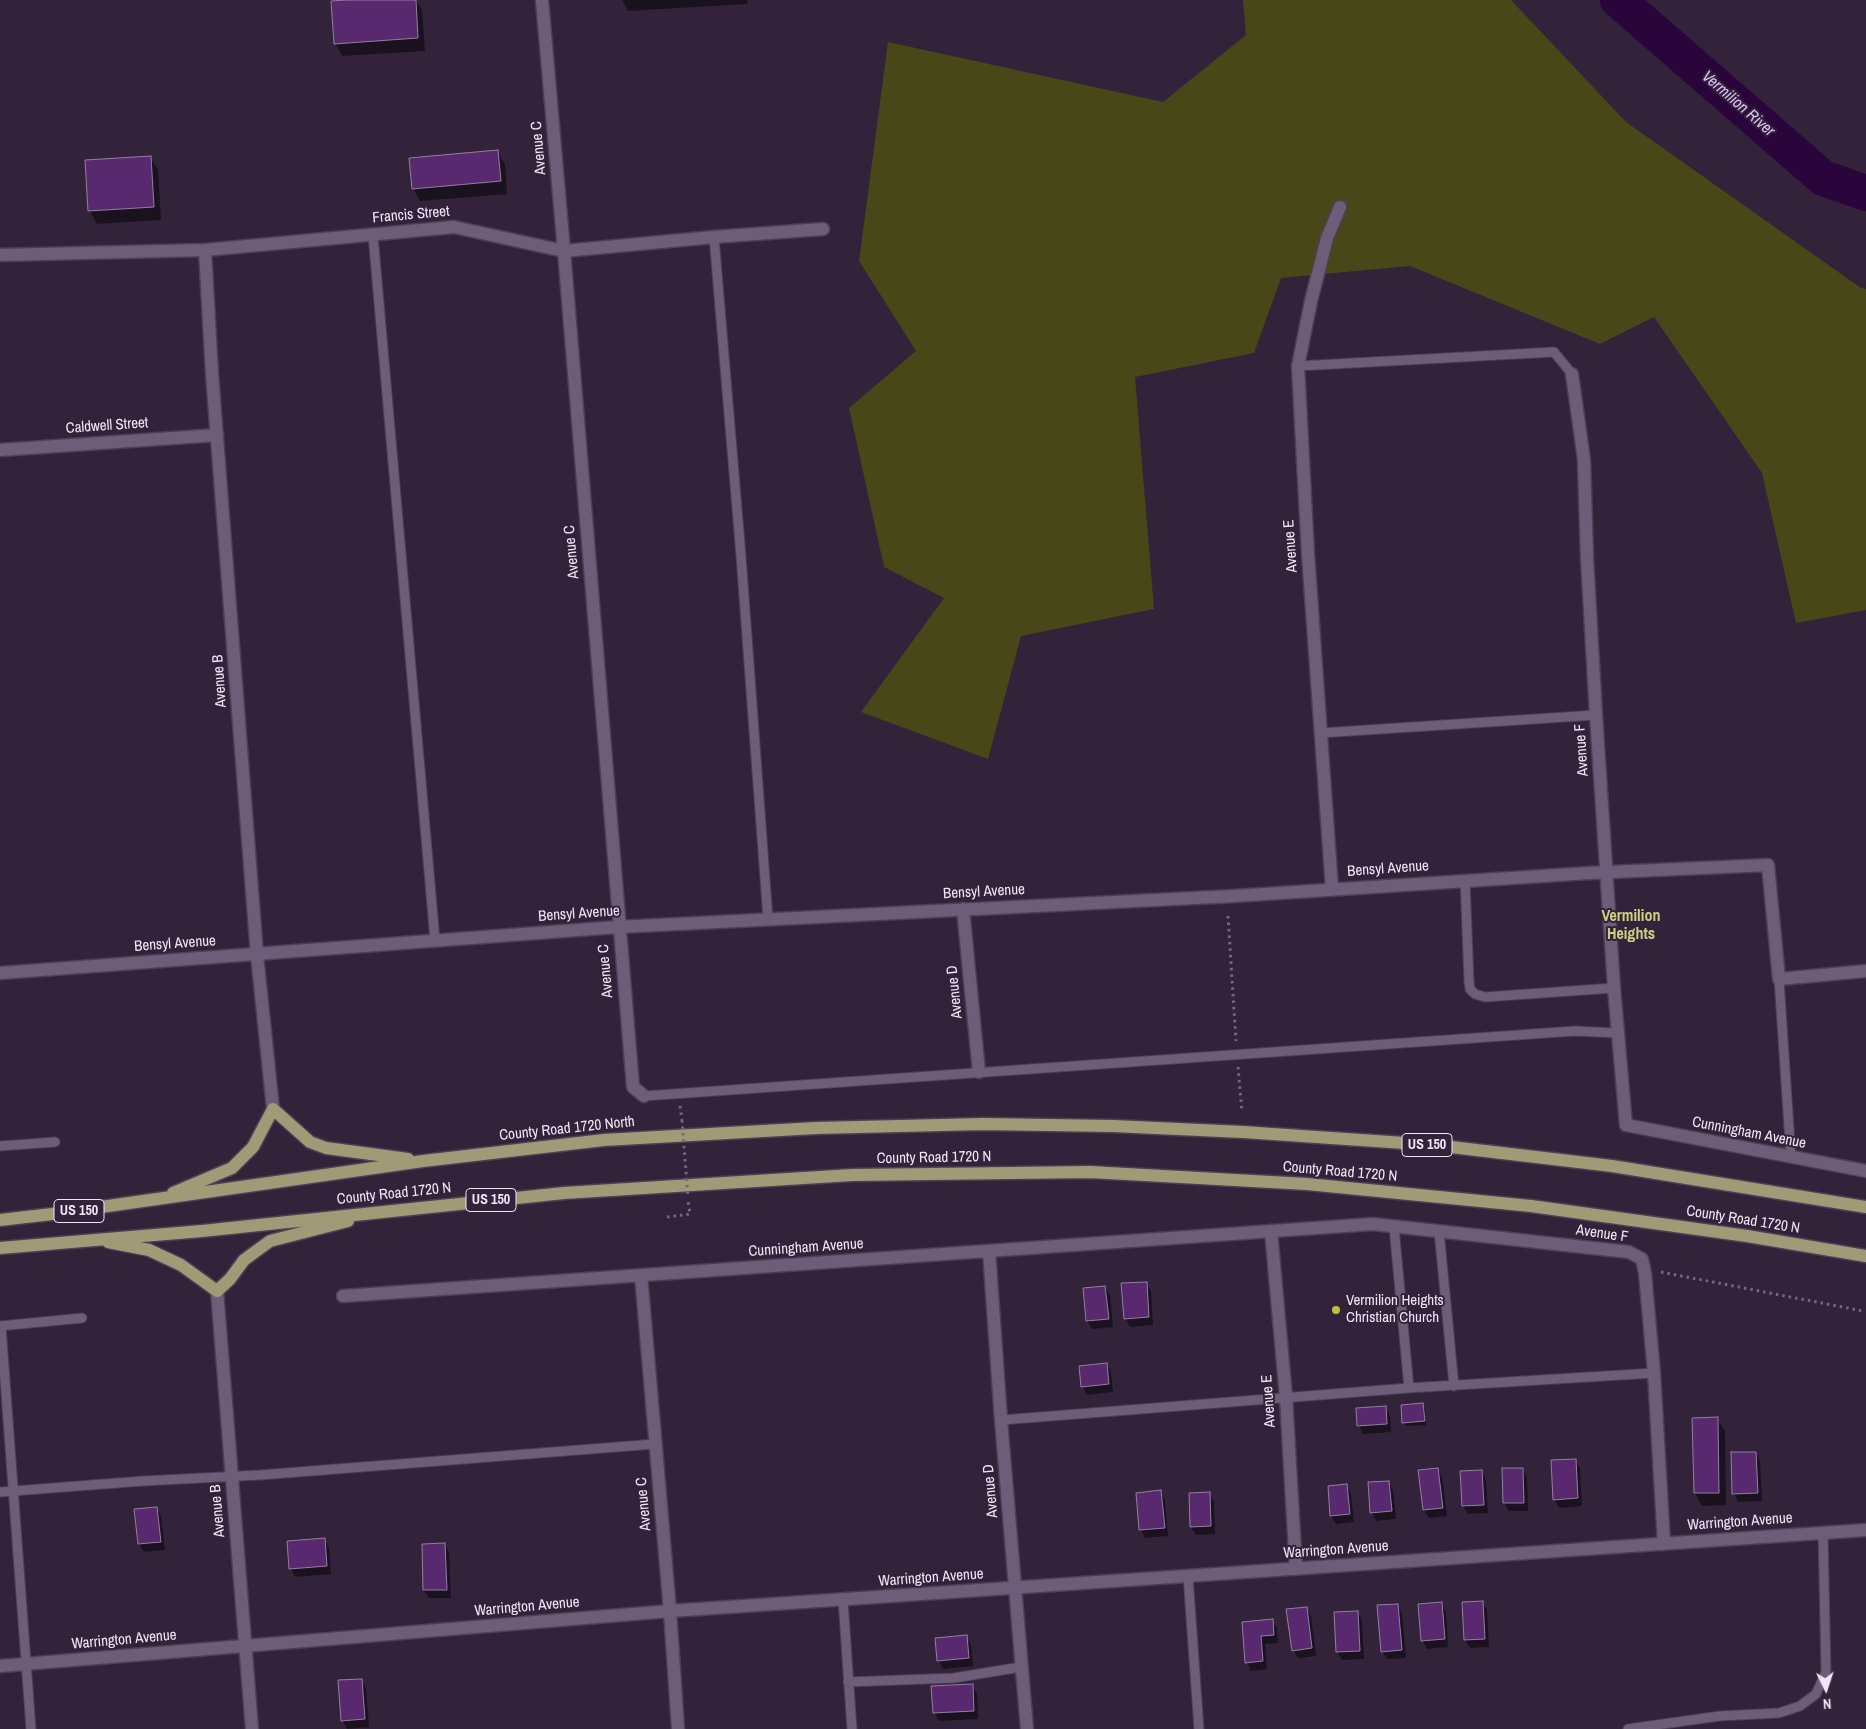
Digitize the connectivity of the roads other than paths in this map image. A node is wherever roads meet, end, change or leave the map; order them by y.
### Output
1 (542, 0) edge
2 (1340, 207) dead end
3 (823, 229) dead end
4 (373, 235) junction
5 (714, 237) junction
6 (205, 250) junction
7 (564, 251) junction
8 (0, 255) edge
9 (1298, 366) junction
10 (1572, 374) joint
11 (217, 435) junction
12 (0, 450) edge
13 (1596, 715) junction
14 (1320, 733) junction
15 (1606, 872) junction
16 (1465, 880) junction
17 (1332, 889) junction
18 (962, 909) junction
19 (768, 919) junction
20 (618, 927) junction
21 (435, 940) junction
22 (257, 955) junction
23 (1866, 971) edge
24 (0, 974) edge
25 (1779, 979) junction
26 (1614, 988) junction
27 (1618, 1033) junction
28 (979, 1072) junction
29 (644, 1096) joint
30 (273, 1109) junction
31 (1626, 1125) joint
32 (55, 1142) dead end
33 (0, 1146) edge
34 (1791, 1158) junction
35 (423, 1161) junction
36 (1866, 1171) edge
37 (157, 1200) junction
38 (1866, 1207) edge
39 (386, 1210) junction
40 (0, 1220) edge
41 (1394, 1227) junction
42 (1271, 1231) junction
43 (1439, 1231) junction
44 (94, 1238) junction
45 (0, 1248) edge
46 (989, 1251) junction
47 (1866, 1256) edge
48 (642, 1275) junction
49 (217, 1291) junction
50 (343, 1296) dead end
51 (82, 1318) dead end
52 (1, 1326) edge
53 (1654, 1373) junction
54 (1454, 1386) junction
55 (1409, 1388) junction
56 (1286, 1397) junction
57 (1001, 1420) junction
58 (655, 1444) junction
59 (231, 1477) junction
60 (14, 1491) junction
61 (0, 1492) edge
62 (1866, 1530) edge
63 (1823, 1533) junction
64 (1664, 1544) junction
65 (1296, 1570) junction
66 (1188, 1576) junction
67 (1015, 1588) junction
68 (843, 1600) junction
69 (670, 1611) junction
70 (246, 1646) junction
71 (25, 1664) junction
72 (0, 1666) edge
73 (1021, 1667) junction
74 (848, 1682) junction
75 (31, 1729) edge
76 (252, 1729) edge
77 (678, 1729) edge
78 (852, 1729) edge
79 (1027, 1729) edge
80 (1199, 1729) edge
81 (1628, 1729) edge

1 - 7 street, Avenue C
2 - 9 street, Avenue E
3 - 5 street, Francis Street
4 - 6 street, Francis Street
4 - 7 street, Francis Street
4 - 21 lane
5 - 7 street, Francis Street
5 - 19 lane
6 - 8 street, Francis Street
6 - 11 street, Avenue B
7 - 20 street, Avenue C
9 - 10 lane
9 - 14 street, Avenue E
10 - 13 street, Avenue F
11 - 12 street, Caldwell Street
11 - 22 street, Avenue B
13 - 14 lane
13 - 15 street, Avenue F
14 - 17 street, Avenue E
15 - 16 street, Bensyl Avenue
15 - 25 street, Bensyl Avenue
15 - 26 street, Avenue F
16 - 17 street, Bensyl Avenue
16 - 26 lane
17 - 18 street, Bensyl Avenue
18 - 19 street, Bensyl Avenue
18 - 28 street, Avenue D
19 - 20 street, Bensyl Avenue
20 - 21 street, Bensyl Avenue
20 - 29 street, Avenue C
21 - 22 street, Bensyl Avenue
22 - 24 street, Bensyl Avenue
22 - 30 street, Avenue B
23 - 25 street
25 - 34 lane
26 - 27 street, Avenue F
27 - 28 lane
27 - 31 street, Avenue F
28 - 29 lane
30 - 35 main road
30 - 37 main road
31 - 34 street, Cunningham Avenue
32 - 33 lane
34 - 36 street, Cunningham Avenue
35 - 37 main road, County Road 1720 North / US 150
35 - 38 main road, County Road 1720 North / US 150
37 - 40 main road, US 150
39 - 44 main road, County Road 1720 N / US 150
39 - 47 main road, County Road 1720 N / US 150
39 - 49 main road
41 - 42 street, Avenue F
41 - 43 street, Avenue F
41 - 55 lane
42 - 46 street, Cunningham Avenue
42 - 56 street, Avenue E
43 - 53 street, Avenue F
43 - 54 lane
44 - 45 main road, County Road 1720 N / US 150
44 - 49 main road
46 - 48 street, Cunningham Avenue
46 - 57 street, Avenue D
48 - 50 street, Cunningham Avenue
48 - 58 street, Avenue C
49 - 59 street, Avenue B
51 - 52 lane
52 - 60 lane
53 - 54 lane
53 - 64 street, Avenue F
54 - 55 lane
55 - 56 lane
56 - 57 lane
56 - 65 street, Avenue E
57 - 67 street, Avenue D
58 - 59 lane
58 - 69 street, Avenue C
59 - 60 lane
59 - 70 street, Avenue B
60 - 61 lane
60 - 71 lane
62 - 63 street, Warrington Avenue
63 - 64 street, Warrington Avenue
63 - 81 lane
64 - 65 street, Warrington Avenue
65 - 66 street, Warrington Avenue
66 - 67 street, Warrington Avenue
66 - 80 lane
67 - 68 street, Warrington Avenue
67 - 73 street, Avenue D
68 - 69 street, Warrington Avenue
68 - 74 lane
69 - 70 street, Warrington Avenue
69 - 77 street, Avenue C
70 - 71 street, Warrington Avenue
70 - 76 street, Avenue B
71 - 72 street, Warrington Avenue
71 - 75 lane
73 - 74 lane
73 - 79 street, Avenue D
74 - 78 lane

